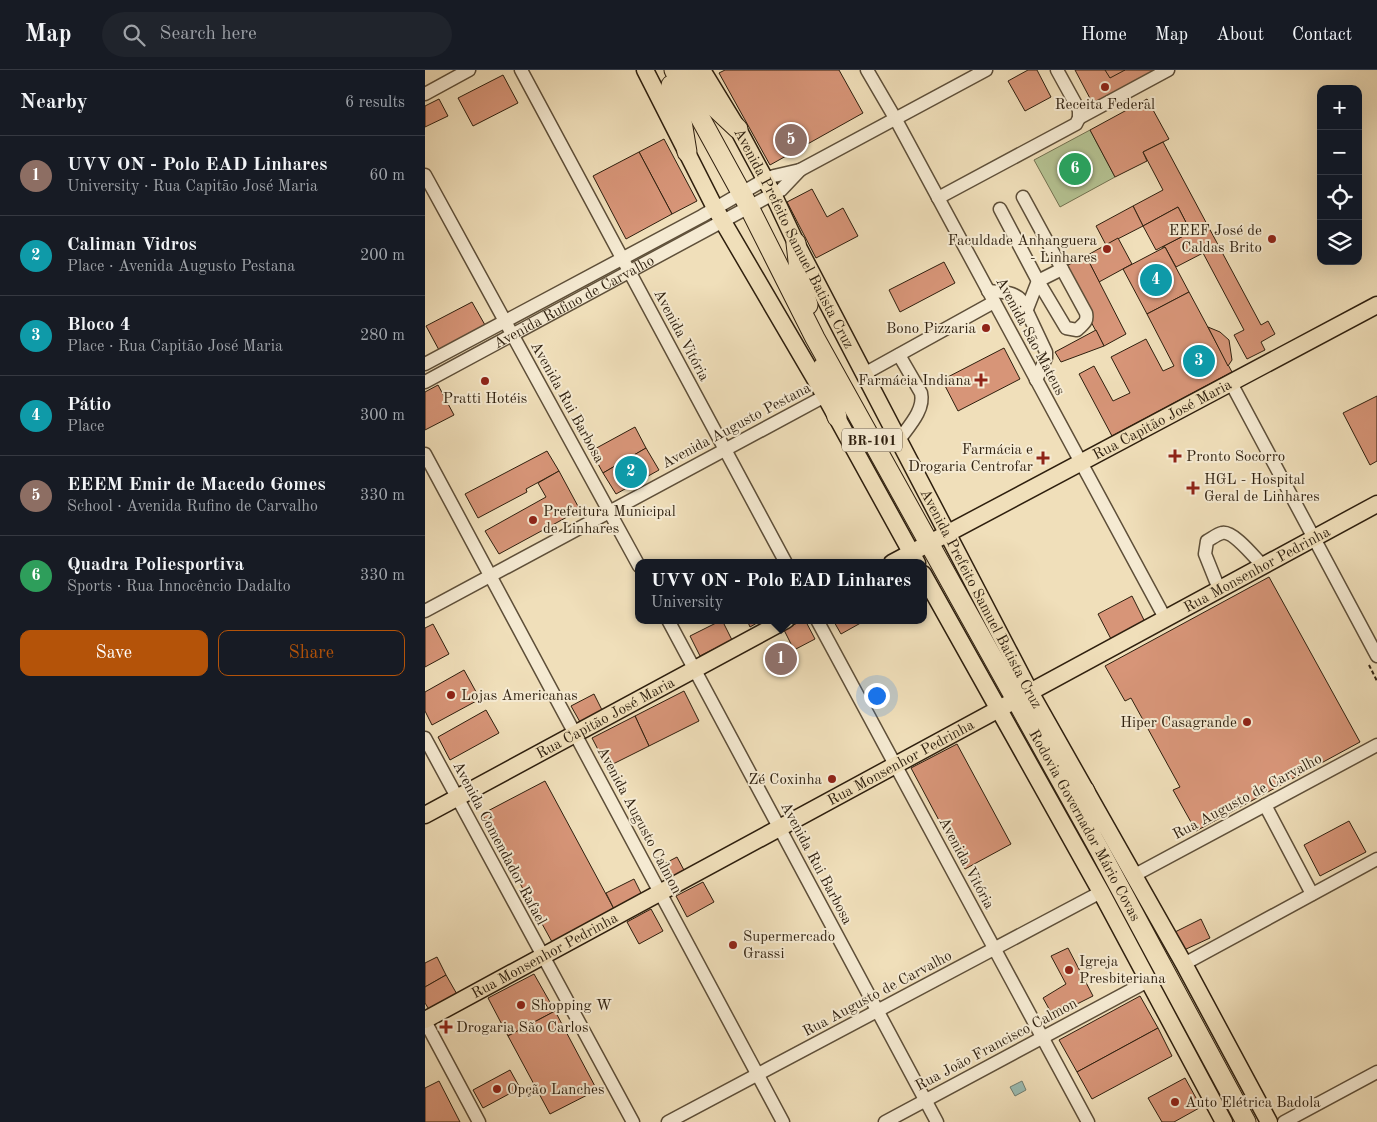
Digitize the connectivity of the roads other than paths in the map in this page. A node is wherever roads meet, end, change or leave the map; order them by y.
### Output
1 (469, 70) edge
2 (521, 70) edge
3 (645, 70) edge
4 (666, 70) edge
5 (674, 70) edge
6 (684, 70) edge
7 (702, 70) edge
8 (867, 70) edge
9 (986, 70) edge
10 (1057, 70) edge
11 (1168, 70) edge
12 (425, 94) edge
13 (1079, 114) junction
14 (895, 118) junction
15 (739, 129) junction
16 (687, 152) junction
17 (425, 175) edge
18 (769, 187) junction
19 (1023, 197) dead end
20 (938, 198) junction
21 (745, 200) junction
22 (1000, 209) dead end
23 (719, 215) junction
24 (796, 243) junction
25 (622, 259) junction
26 (1062, 269) junction
27 (629, 273) junction
28 (1038, 281) junction
29 (991, 296) junction
30 (797, 304) junction
31 (1377, 305) edge
32 (1027, 309) junction
33 (505, 322) junction
34 (513, 335) junction
35 (815, 338) junction
36 (899, 355) junction
37 (425, 364) edge
38 (864, 374) junction
39 (1036, 380) junction
40 (425, 382) edge
41 (1231, 383) junction
42 (825, 396) junction
43 (837, 417) junction
44 (899, 440) junction
45 (725, 449) junction
46 (425, 454) edge
47 (1081, 462) junction
48 (1377, 504) edge
49 (609, 512) junction
50 (948, 533) junction
51 (1314, 538) junction
52 (929, 543) junction
53 (915, 557) edge
54 (635, 559) edge
55 (784, 559) edge
56 (1263, 566) junction
57 (490, 576) junction
58 (927, 581) edge
59 (1219, 589) junction
60 (425, 611) edge
61 (1165, 618) junction
62 (670, 624) edge
63 (779, 624) edge
64 (819, 624) edge
65 (1372, 660) edge
66 (695, 669) junction
67 (1023, 696) junction
68 (998, 708) junction
69 (575, 734) junction
70 (425, 738) edge
71 (1377, 745) edge
72 (895, 765) junction
73 (1085, 791) junction
74 (457, 798) junction
75 (1265, 805) junction
76 (425, 815) edge
77 (780, 827) junction
78 (1099, 849) junction
79 (1377, 858) edge
80 (1133, 876) junction
81 (660, 892) junction
82 (1101, 892) junction
83 (1312, 894) junction
84 (994, 949) junction
85 (543, 956) junction
86 (1184, 964) junction
87 (1148, 981) junction
88 (878, 1011) junction
89 (425, 1020) edge
90 (1042, 1038) junction
91 (1377, 1072) edge
92 (757, 1075) junction
93 (926, 1100) junction
94 (479, 1122) edge
95 (633, 1122) edge
96 (668, 1122) edge
97 (783, 1122) edge
98 (885, 1122) edge
99 (937, 1122) edge
100 (1088, 1122) edge
101 (1224, 1122) edge
102 (1246, 1122) edge
103 (1269, 1122) edge
104 (1284, 1122) edge

1 - 12 street
2 - 25 street, Avenida Vitória
3 - 16 main road
4 - 16 highway
5 - 21 highway, Avenida Prefeito Samuel Batista Cruz / BR-101
6 - 15 highway
7 - 15 main road, Avenida Prefeito Samuel Batista Cruz
8 - 14 street, Avenida São Mateus
9 - 14 street
10 - 13 street
11 - 13 street
13 - 20 street
14 - 18 street
14 - 20 street, Avenida São Mateus
15 - 18 main road, Avenida Prefeito Samuel Batista Cruz
16 - 23 main road
17 - 33 street, Avenida Rui Barbosa
18 - 21 street
18 - 24 main road, Avenida Prefeito Samuel Batista Cruz
19 - 26 street
20 - 29 street, Avenida São Mateus
21 - 23 street
21 - 30 highway, Rodovia Governador Mário Covas / BR-101
22 - 28 street
23 - 25 street, Avenida Rufino de Carvalho
23 - 27 street, Avenida Rufino de Carvalho
23 - 42 main road
24 - 35 highway
24 - 38 main road, Avenida Prefeito Samuel Batista Cruz
25 - 27 street, Avenida Vitória
25 - 33 street, Avenida Rufino de Carvalho
26 - 28 street
26 - 28 street
27 - 34 street, Avenida Rufino de Carvalho
27 - 45 street, Avenida Vitória
28 - 32 street
29 - 32 street
29 - 36 street
29 - 39 street, Avenida São Mateus
30 - 35 highway, Rodovia Governador Mário Covas / BR-101
30 - 43 highway
31 - 41 main road, Rua Capitão José Maria
32 - 39 street
33 - 34 street, Avenida Rui Barbosa
33 - 37 street, Avenida Rufino de Carvalho
34 - 40 street, Avenida Rufino de Carvalho
34 - 49 street, Avenida Rui Barbosa
35 - 52 highway, Rodovia Governador Mário Covas / BR-101
36 - 38 street
36 - 44 street
38 - 44 main road, Avenida Prefeito Samuel Batista Cruz
39 - 47 street, Avenida São Mateus
41 - 47 main road, Rua Capitão José Maria
41 - 51 street
42 - 43 main road
42 - 45 street, Avenida Augusto Pestana
43 - 53 main road
44 - 50 main road, Avenida Prefeito Samuel Batista Cruz
45 - 49 street, Avenida Augusto Pestana
45 - 55 street, Avenida Vitória
46 - 57 street, Avenida Augusto Calmon
47 - 50 main road, Rua Capitão José Maria
47 - 61 street, Avenida São Mateus
48 - 51 main road, Rua Monsenhor Pedrinha
49 - 54 street, Avenida Rui Barbosa
49 - 57 street, Avenida Augusto Pestana
50 - 52 main road, Rua Capitão José Maria
50 - 67 main road, Avenida Prefeito Samuel Batista Cruz
51 - 56 main road, Rua Monsenhor Pedrinha
51 - 65 street
52 - 53 main road, Rua Capitão José Maria
52 - 67 highway, Rodovia Governador Mário Covas / BR-101
56 - 59 main road, Rua Monsenhor Pedrinha
56 - 59 street
57 - 60 street, Avenida Augusto Pestana
57 - 69 street, Avenida Augusto Calmon
58 - 68 main road
59 - 61 main road, Rua Monsenhor Pedrinha
61 - 67 main road, Rua Monsenhor Pedrinha
62 - 66 street, Avenida Rui Barbosa
63 - 66 main road, Rua Capitão José Maria
64 - 72 street, Avenida Vitória
66 - 69 main road, Rua Capitão José Maria
66 - 77 street, Avenida Rui Barbosa
67 - 68 main road, Rua Monsenhor Pedrinha
67 - 73 main road, Avenida Prefeito Samuel Batista Cruz
67 - 78 highway, Rodovia Governador Mário Covas / BR-101
68 - 72 main road, Rua Monsenhor Pedrinha
68 - 82 main road
69 - 74 main road, Rua Capitão José Maria
69 - 81 street, Avenida Augusto Calmon
70 - 74 street, Avenida Comendador Rafael
71 - 75 street, Rua Augusto de Carvalho
72 - 77 main road, Rua Monsenhor Pedrinha
72 - 84 street, Avenida Vitória
73 - 78 highway
73 - 80 main road, Avenida Prefeito Samuel Batista Cruz
74 - 76 main road, Rua Capitão José Maria
74 - 85 street, Avenida Comendador Rafael
75 - 80 street, Rua Augusto de Carvalho
75 - 83 street
77 - 81 main road, Rua Monsenhor Pedrinha
77 - 88 street, Avenida Rui Barbosa
78 - 102 highway, Rodovia Governador Mário Covas / BR-101
79 - 83 street
80 - 86 main road, Avenida Prefeito Samuel Batista Cruz
81 - 85 main road, Rua Monsenhor Pedrinha
81 - 92 street, Avenida Augusto Calmon
82 - 84 street, Rua Augusto de Carvalho
82 - 87 main road
83 - 86 street
84 - 88 street, Rua Augusto de Carvalho
84 - 90 street, Avenida Vitória
85 - 89 main road, Rua Monsenhor Pedrinha
85 - 95 street, Avenida Comendador Rafael
86 - 103 main road, Avenida Prefeito Samuel Batista Cruz
87 - 90 street, Rua João Francisco Calmon
87 - 101 main road
88 - 92 street, Rua Augusto de Carvalho
88 - 93 street, Avenida Rui Barbosa
89 - 94 street
90 - 93 street, Rua João Francisco Calmon
90 - 100 street, Avenida Vitória
91 - 104 street
92 - 96 street, Rua Augusto de Carvalho
92 - 97 street, Avenida Augusto Calmon
93 - 98 street, Rua João Francisco Calmon
93 - 99 street, Avenida Rui Barbosa

